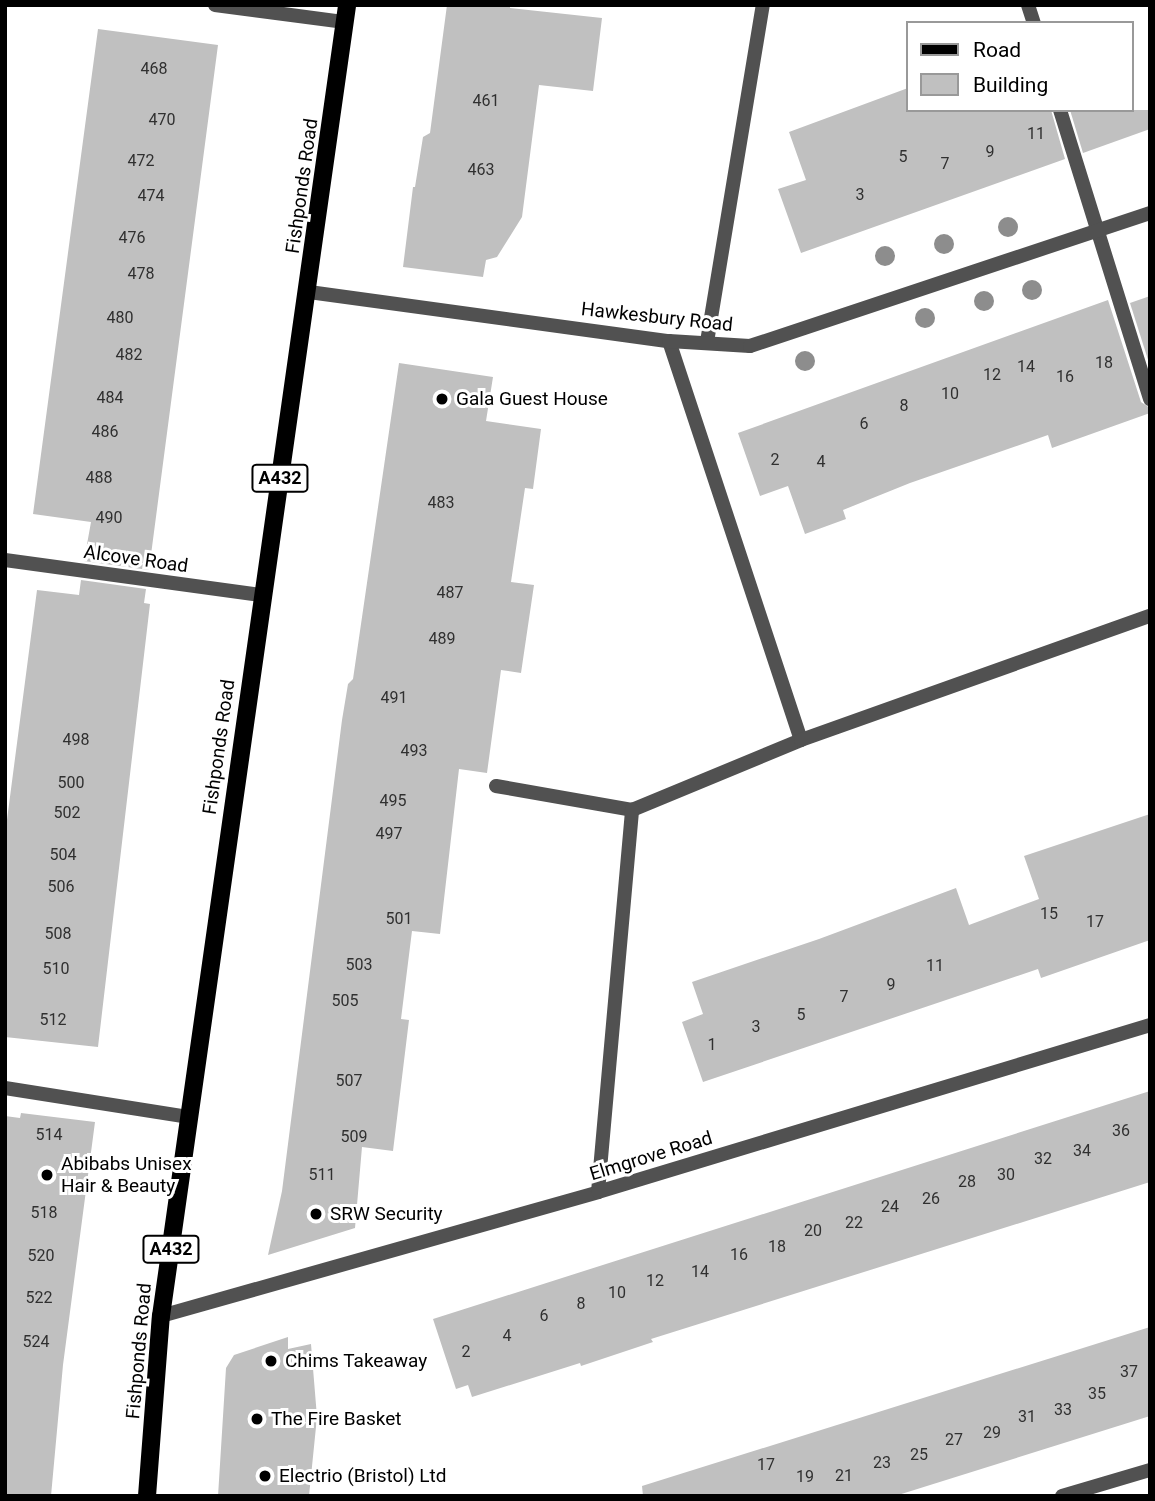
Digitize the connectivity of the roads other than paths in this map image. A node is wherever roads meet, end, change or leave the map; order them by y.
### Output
1 (215, 5) edge
2 (763, 5) edge
3 (346, 14) edge
4 (1061, 112) edge
5 (1150, 213) edge
6 (1097, 231) junction
7 (309, 292) junction
8 (669, 341) junction
9 (707, 342) junction
10 (1150, 399) edge
11 (5, 560) edge
12 (262, 596) junction
13 (1150, 616) edge
14 (801, 740) junction
15 (496, 786) dead end
16 (632, 810) junction
17 (1150, 1025) edge
18 (5, 1088) edge
19 (188, 1117) junction
20 (598, 1192) junction
21 (162, 1316) junction
22 (1150, 1471) edge
23 (147, 1496) edge
24 (1062, 1496) edge

1 - 3 street
2 - 9 street
3 - 7 main road, Fishponds Road / A432
4 - 6 street
5 - 6 street, Hawkesbury Road
6 - 9 street, Hawkesbury Road
6 - 10 street
7 - 8 street, Hawkesbury Road
7 - 12 main road, Fishponds Road / A432
8 - 9 street, Hawkesbury Road
8 - 14 street
11 - 12 street, Alcove Road
12 - 19 main road, Fishponds Road / A432
13 - 14 street
14 - 16 street
15 - 16 street
16 - 20 street
17 - 20 street, Elmgrove Road
18 - 19 street
19 - 21 main road, Fishponds Road / A432
20 - 21 street, Elmgrove Road
21 - 23 main road, Fishponds Road / A432
22 - 24 street

